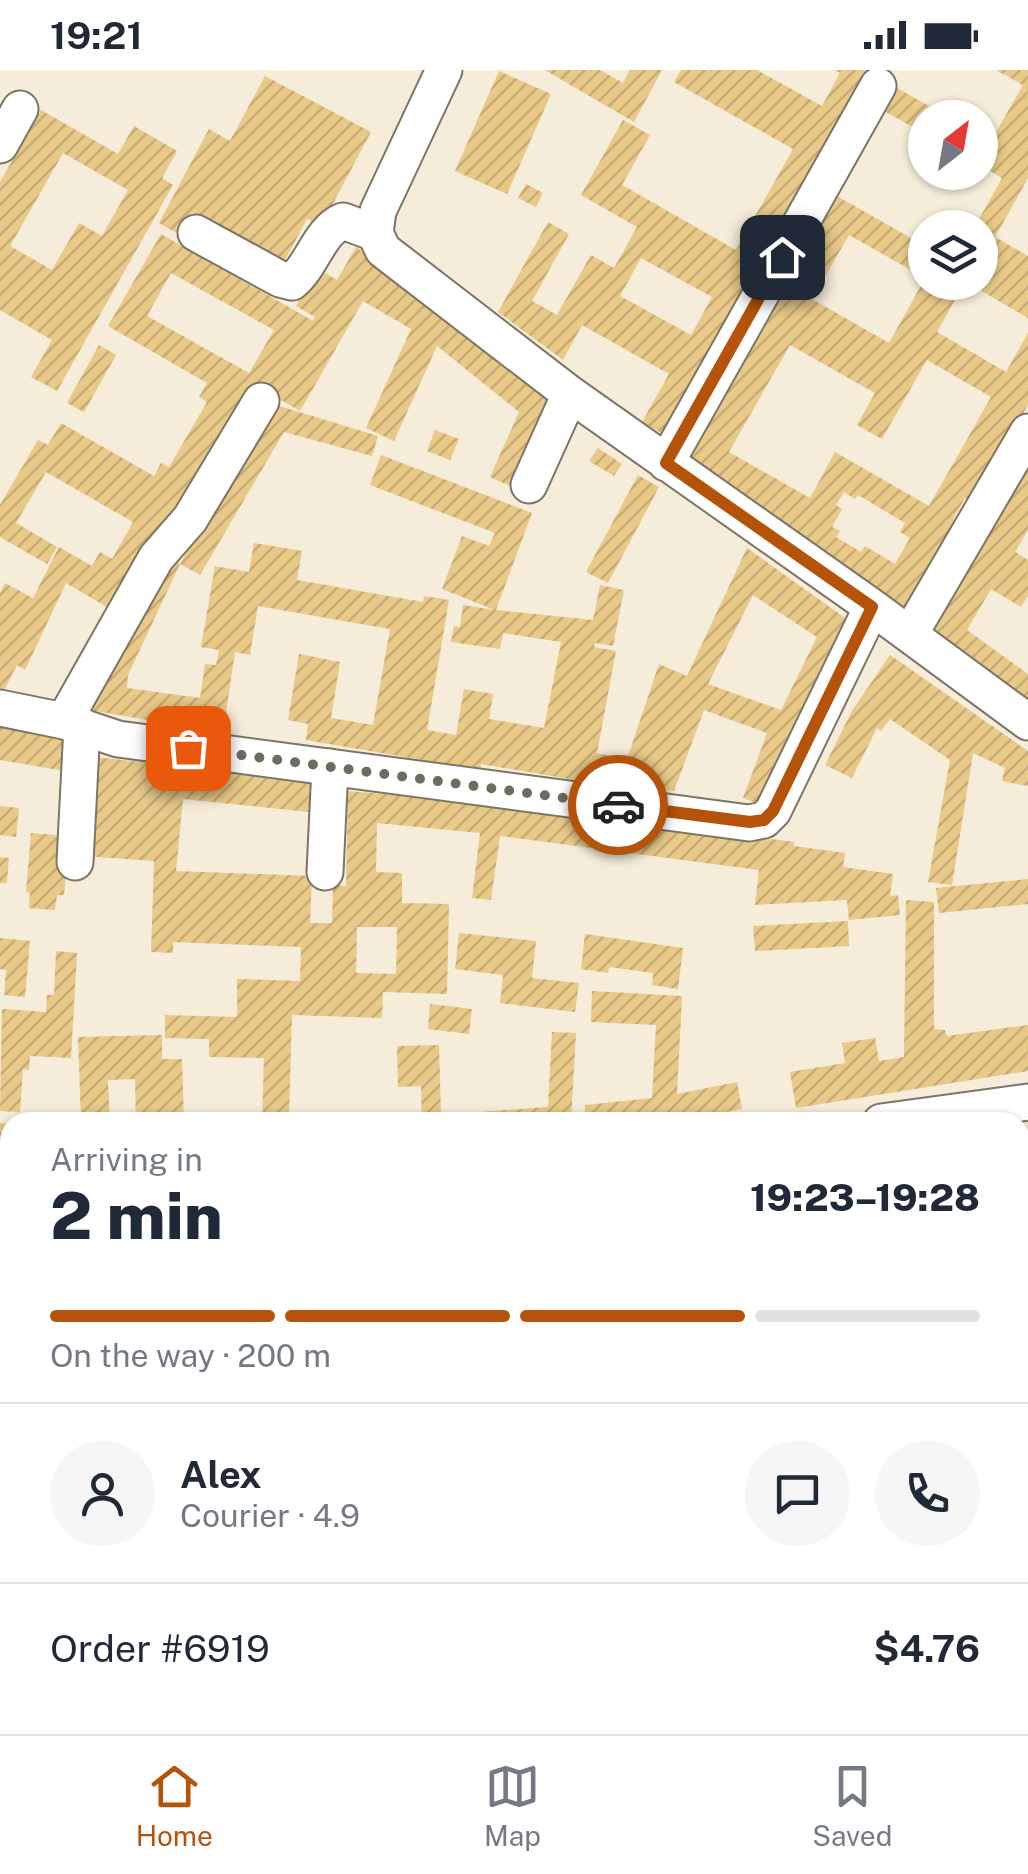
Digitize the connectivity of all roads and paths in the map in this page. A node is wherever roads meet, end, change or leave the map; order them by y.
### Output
1 (444, 70) edge
2 (878, 86) dead end
3 (20, 108) dead end
4 (0, 145) edge
5 (196, 233) dead end
6 (375, 233) junction
7 (570, 394) junction
8 (261, 401) dead end
9 (1028, 432) edge
10 (666, 463) junction
11 (529, 485) dead end
12 (872, 607) junction
13 (910, 634) junction
14 (0, 708) edge
15 (1028, 722) edge
16 (73, 724) junction
17 (330, 767) junction
18 (75, 862) dead end
19 (325, 872) dead end
20 (1028, 1102) edge
21 (954, 1112) edge

1 - 6 street
2 - 10 street
3 - 4 street
5 - 6 street
6 - 7 street
7 - 10 street
7 - 11 street
8 - 16 street
9 - 13 street
10 - 12 street
12 - 13 street
12 - 17 street
13 - 15 street
14 - 16 street
16 - 17 street
16 - 18 street
17 - 19 street
20 - 21 street

